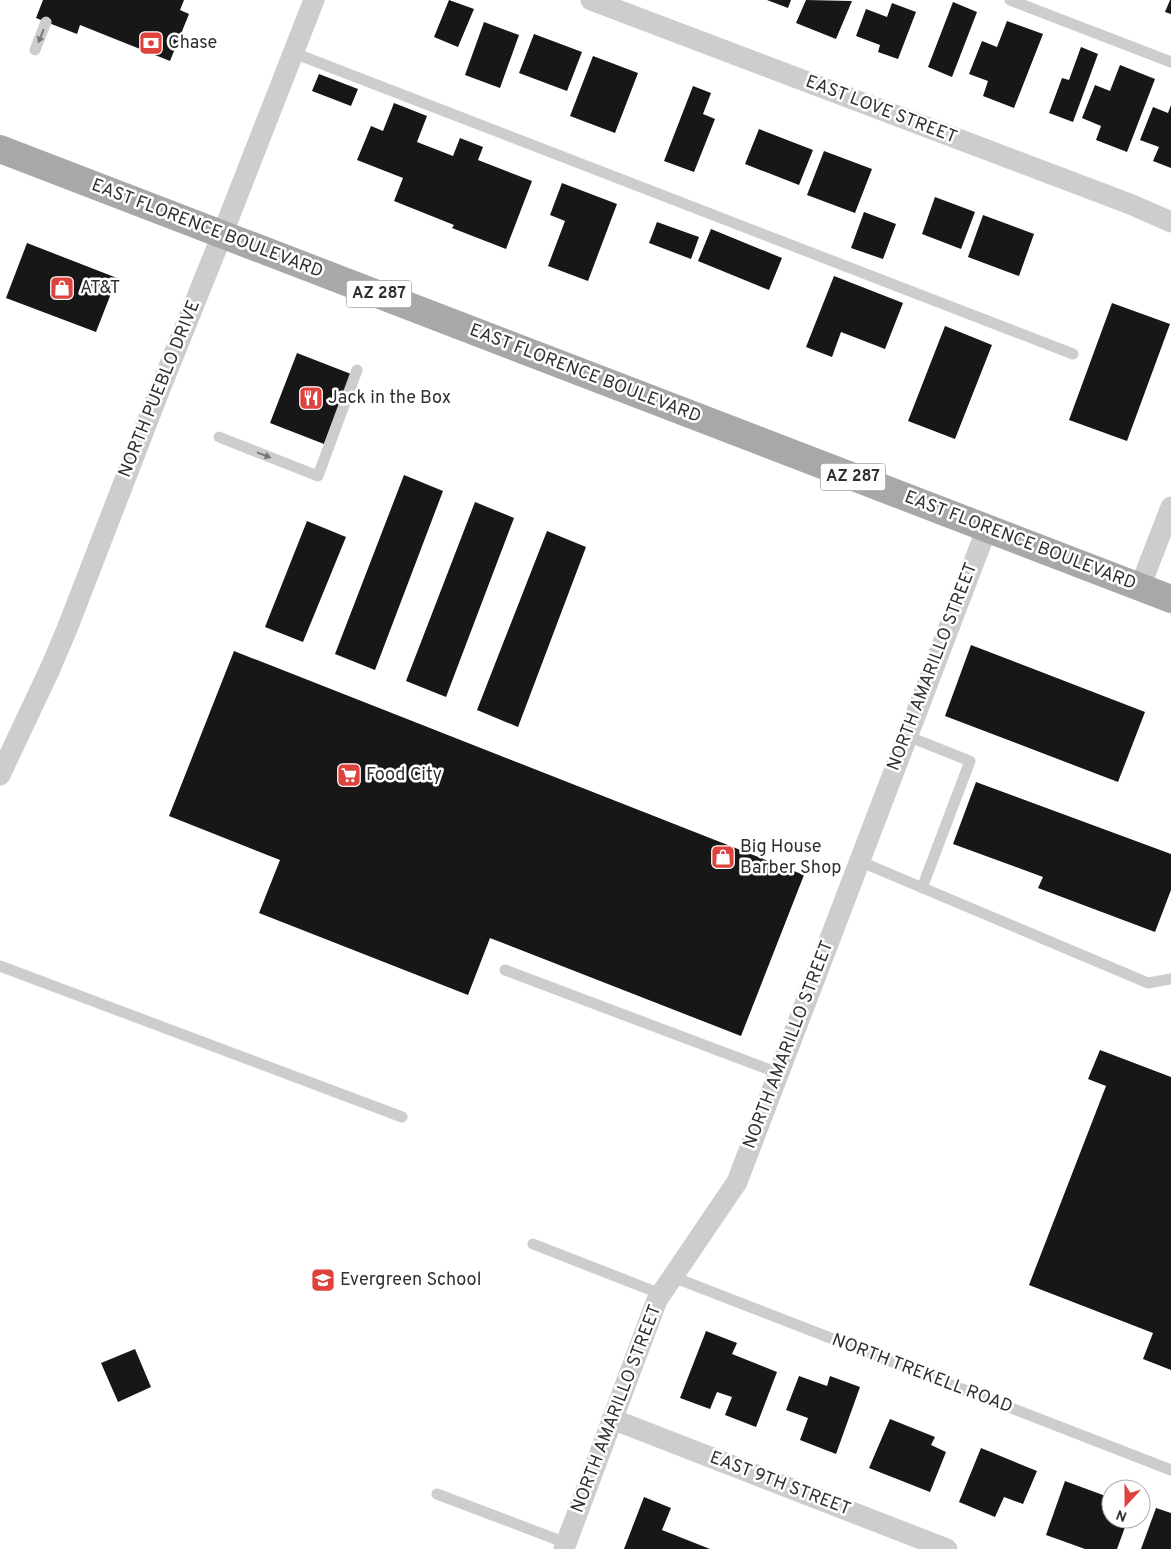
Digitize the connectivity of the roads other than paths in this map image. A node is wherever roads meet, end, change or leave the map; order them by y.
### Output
1 (314, 0) edge
2 (591, 0) edge
3 (1010, 0) edge
4 (46, 22) dead end
5 (35, 50) dead end
6 (294, 53) junction
7 (1171, 62) edge
8 (0, 149) edge
9 (1171, 222) edge
10 (222, 235) junction
11 (1073, 354) dead end
12 (357, 370) dead end
13 (218, 437) dead end
14 (1171, 507) edge
15 (987, 528) junction
16 (1140, 587) junction
17 (1171, 599) edge
18 (907, 736) junction
19 (0, 775) edge
20 (859, 861) junction
21 (922, 888) junction
22 (0, 966) edge
23 (505, 970) dead end
24 (1171, 979) edge
25 (778, 1073) junction
26 (402, 1117) dead end
27 (533, 1244) dead end
28 (667, 1285) junction
29 (612, 1419) junction
30 (1171, 1470) edge
31 (437, 1494) dead end
32 (565, 1546) edge
33 (947, 1549) edge

1 - 6 street, NORTH PUEBLO DRIVE
2 - 9 street, EAST LOVE STREET
3 - 7 lane
4 -> 5 lane
6 - 10 street, NORTH PUEBLO DRIVE
6 - 11 lane
8 - 10 main road, EAST FLORENCE BOULEVARD / AZ 287
10 - 15 main road, EAST FLORENCE BOULEVARD / AZ 287
10 - 19 street, NORTH PUEBLO DRIVE
13 -> 12 lane
14 - 16 street
15 - 16 main road, EAST FLORENCE BOULEVARD / AZ 287
15 - 18 street, NORTH AMARILLO STREET
16 - 17 main road, EAST FLORENCE BOULEVARD / AZ 287
18 - 20 street, NORTH AMARILLO STREET
18 - 21 lane
20 - 21 lane
20 - 25 street, NORTH AMARILLO STREET
21 - 24 lane
22 - 26 lane
23 - 25 lane
25 - 28 street, NORTH AMARILLO STREET
27 - 28 lane, NORTH TREKELL ROAD
28 - 29 street, NORTH AMARILLO STREET
28 - 30 lane, NORTH TREKELL ROAD
29 - 32 street, NORTH AMARILLO STREET
29 - 33 street, EAST 9TH STREET
31 - 32 lane

